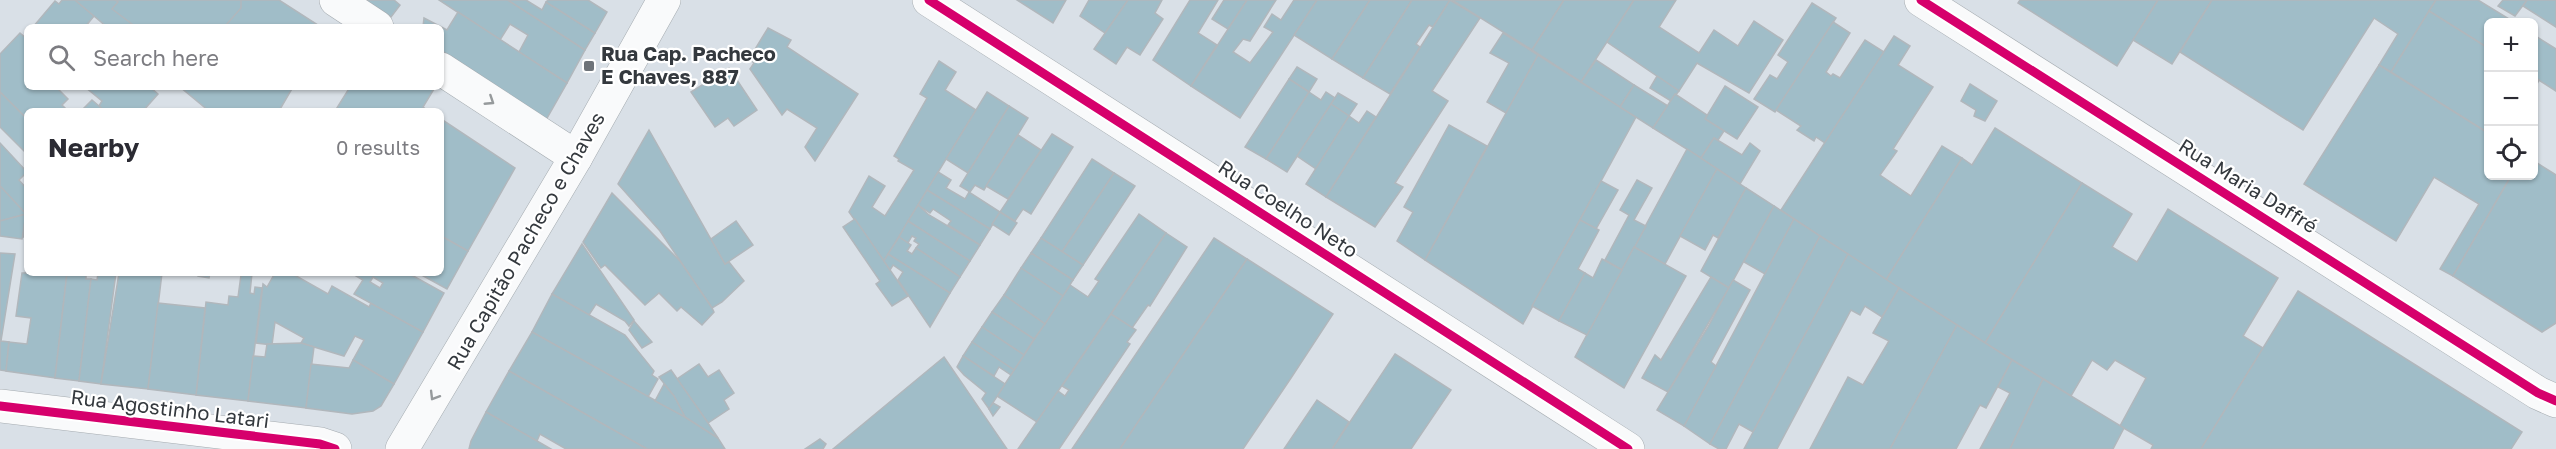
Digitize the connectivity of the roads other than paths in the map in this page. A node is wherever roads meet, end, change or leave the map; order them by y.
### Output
1 (336, 0) edge
2 (664, 0) edge
3 (929, 0) edge
4 (1921, 0) edge
5 (373, 24) edge
6 (444, 71) edge
7 (576, 157) junction
8 (2556, 402) edge
9 (0, 406) edge
10 (335, 449) edge
11 (402, 449) edge
12 (1628, 449) edge

1 - 5 street
2 - 7 street, Rua Capitão Pacheco e Chaves
3 - 12 street, Rua Coelho Neto
4 - 8 street, Rua Maria Daffré
6 -> 7 street
7 -> 11 street, Rua Capitão Pacheco e Chaves
9 - 10 street, Rua Agostinho Latari

